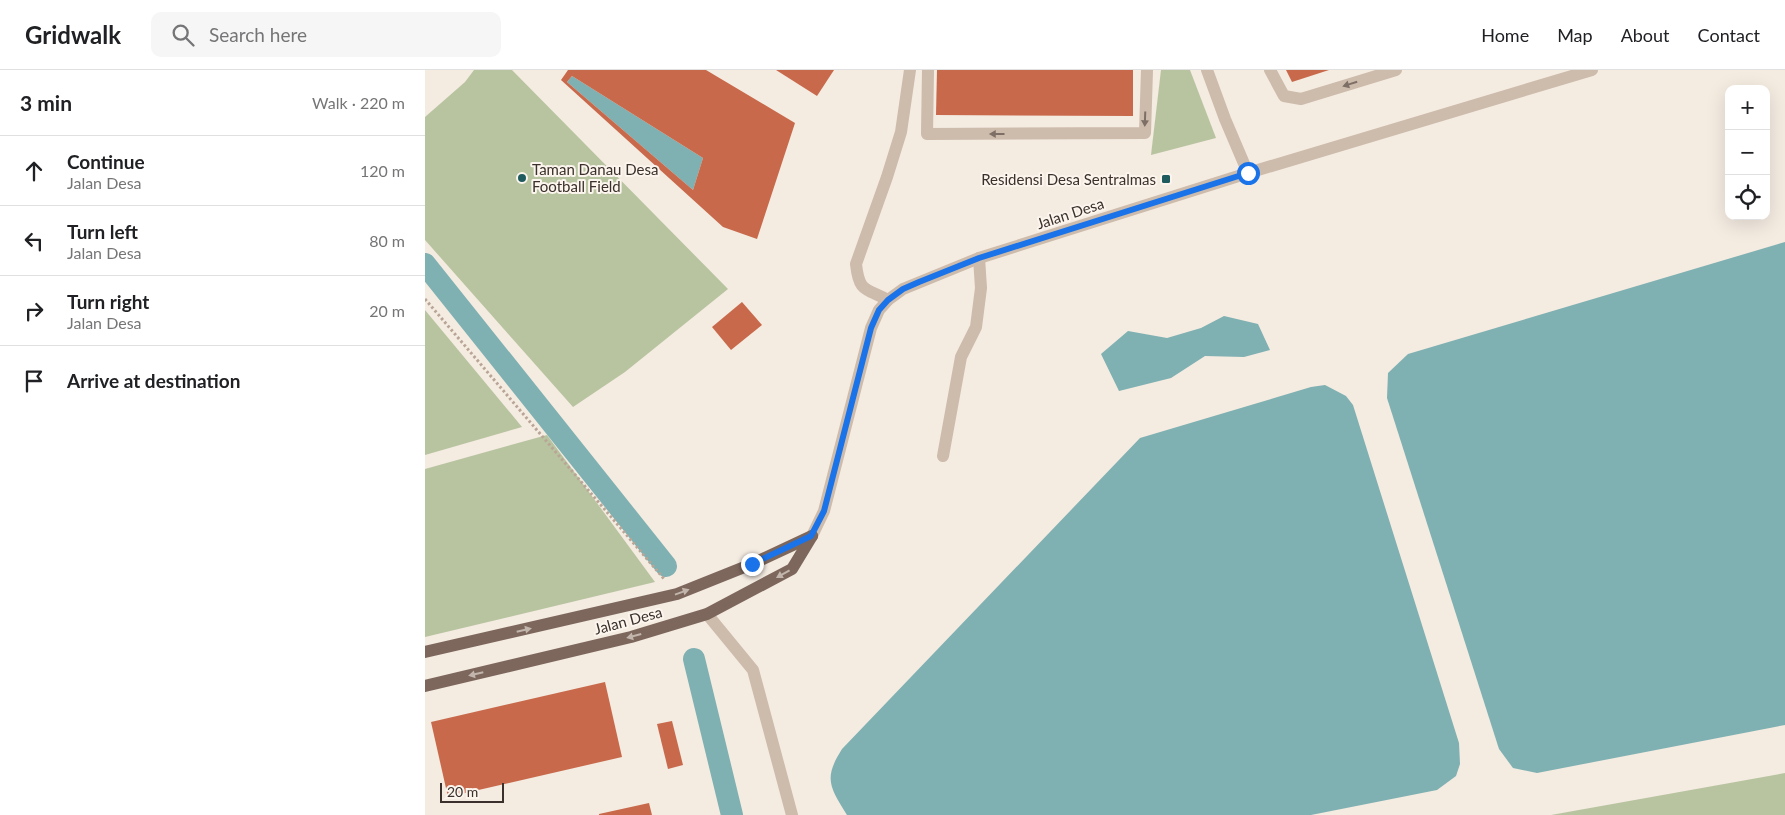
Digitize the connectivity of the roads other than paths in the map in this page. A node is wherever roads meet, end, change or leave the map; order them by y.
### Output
1 (910, 70) edge
2 (928, 70) edge
3 (1147, 70) edge
4 (1207, 70) edge
5 (1270, 70) edge
6 (1396, 70) edge
7 (1592, 70) edge
8 (1248, 173) junction
9 (979, 258) junction
10 (888, 300) junction
11 (943, 456) dead end
12 (811, 536) junction
13 (707, 614) junction
14 (425, 652) edge
15 (425, 686) edge
16 (792, 815) edge

1 - 10 street
3 -> 2 street
4 - 8 street
6 -> 5 street
7 - 8 street, Jalan Desa
8 - 9 street, Jalan Desa
9 - 10 street, Jalan Desa
9 - 11 street
10 - 12 street, Jalan Desa
12 -> 13 main road, Jalan Desa
14 -> 12 main road, Jalan Desa
13 -> 15 main road, Jalan Desa
13 - 16 street

